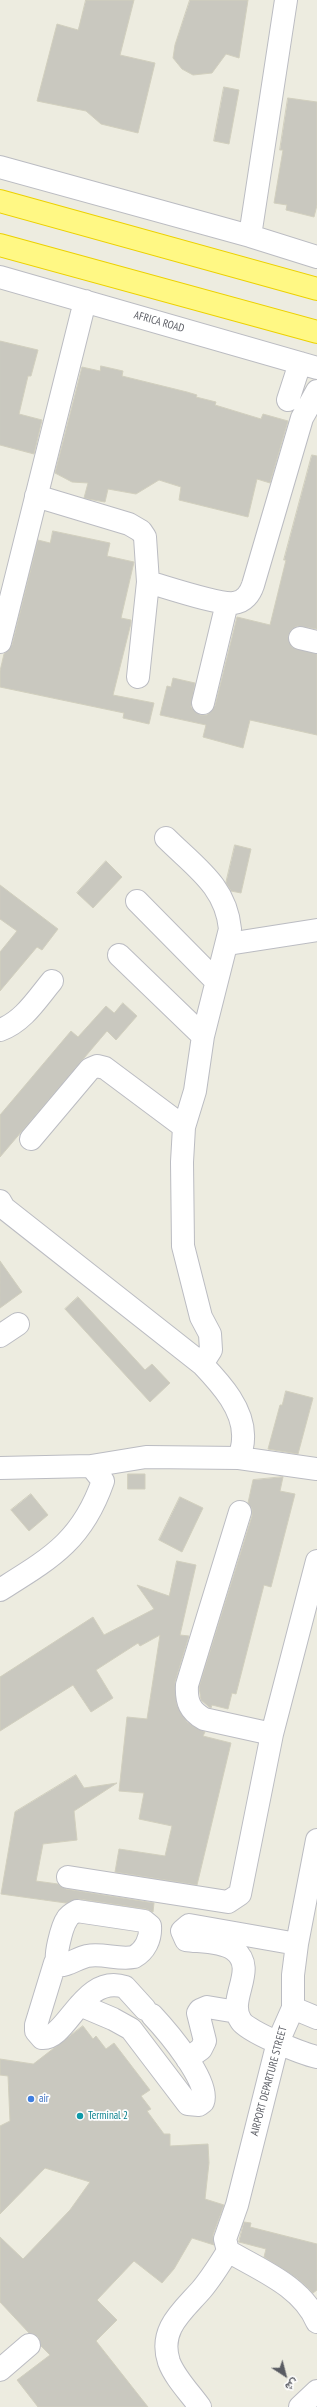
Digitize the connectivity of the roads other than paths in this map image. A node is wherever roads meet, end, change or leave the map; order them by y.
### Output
1 (286, 0) edge
2 (0, 167) edge
3 (0, 201) edge
4 (250, 236) junction
5 (0, 245) edge
6 (317, 257) edge
7 (0, 277) edge
8 (317, 289) edge
9 (85, 301) junction
10 (317, 332) edge
11 (308, 365) edge
12 (317, 391) edge
13 (288, 400) dead end
14 (36, 496) junction
15 (148, 582) junction
16 (227, 603) junction
17 (0, 642) edge
18 (138, 677) dead end
19 (203, 703) dead end
20 (166, 838) dead end
21 (137, 901) dead end
22 (317, 930) edge
23 (228, 944) junction
24 (119, 955) dead end
25 (215, 980) junction
26 (52, 981) dead end
27 (0, 1030) edge
28 (203, 1036) junction
29 (184, 1127) junction
30 (31, 1139) dead end
31 (0, 1201) edge
32 (18, 1324) dead end
33 (0, 1336) edge
34 (202, 1364) junction
35 (239, 1458) junction
36 (91, 1466) junction
37 (0, 1468) edge
38 (317, 1469) edge
39 (240, 1512) dead end
40 (317, 1561) edge
41 (0, 1590) edge
42 (249, 1728) dead end
43 (272, 1734) junction
44 (317, 1840) edge
45 (68, 1877) dead end
46 (297, 1944) junction
47 (56, 1963) dead end
48 (130, 1991) junction
49 (80, 2005) junction
50 (293, 2008) junction
51 (237, 2012) junction
52 (317, 2018) edge
53 (113, 2019) junction
54 (278, 2042) junction
55 (317, 2057) edge
56 (187, 2059) junction
57 (228, 2251) junction
58 (317, 2322) edge
59 (29, 2345) dead end
60 (0, 2370) edge
61 (317, 2391) edge
62 (200, 2407) edge
63 (300, 2407) edge

1 - 4 street
2 - 4 street
3 - 8 highway
4 - 6 street
5 - 10 highway
7 - 9 street, AFRICA ROAD
9 - 11 street, AFRICA ROAD
9 - 14 street
11 - 13 street
12 - 16 street
14 - 15 street
14 - 17 street
15 - 16 street
15 - 18 street
16 - 19 street
20 - 23 street
21 - 25 street
22 - 23 street
23 - 25 street
24 - 28 street
25 - 28 street
26 - 27 street
28 - 29 street
29 - 30 street
29 - 34 street
31 - 34 street
32 - 33 street
34 - 35 street
35 - 36 street
35 - 38 street
36 - 37 street
36 - 41 street
39 - 43 street
40 - 43 street
42 - 43 street
43 - 45 street
44 - 46 street, AIRPORT DEPARTURE STREET
46 - 50 street, AIRPORT DEPARTURE STREET
46 - 51 street
47 - 49 street
48 - 49 street
48 - 53 street
48 - 56 street
49 - 53 street
50 - 52 street
50 - 54 street, AIRPORT DEPARTURE STREET
51 - 54 street
51 - 56 street
53 - 56 street
54 - 55 street
54 - 57 street, AIRPORT DEPARTURE STREET
57 - 58 street
57 - 62 street
59 - 60 street
61 - 63 street

